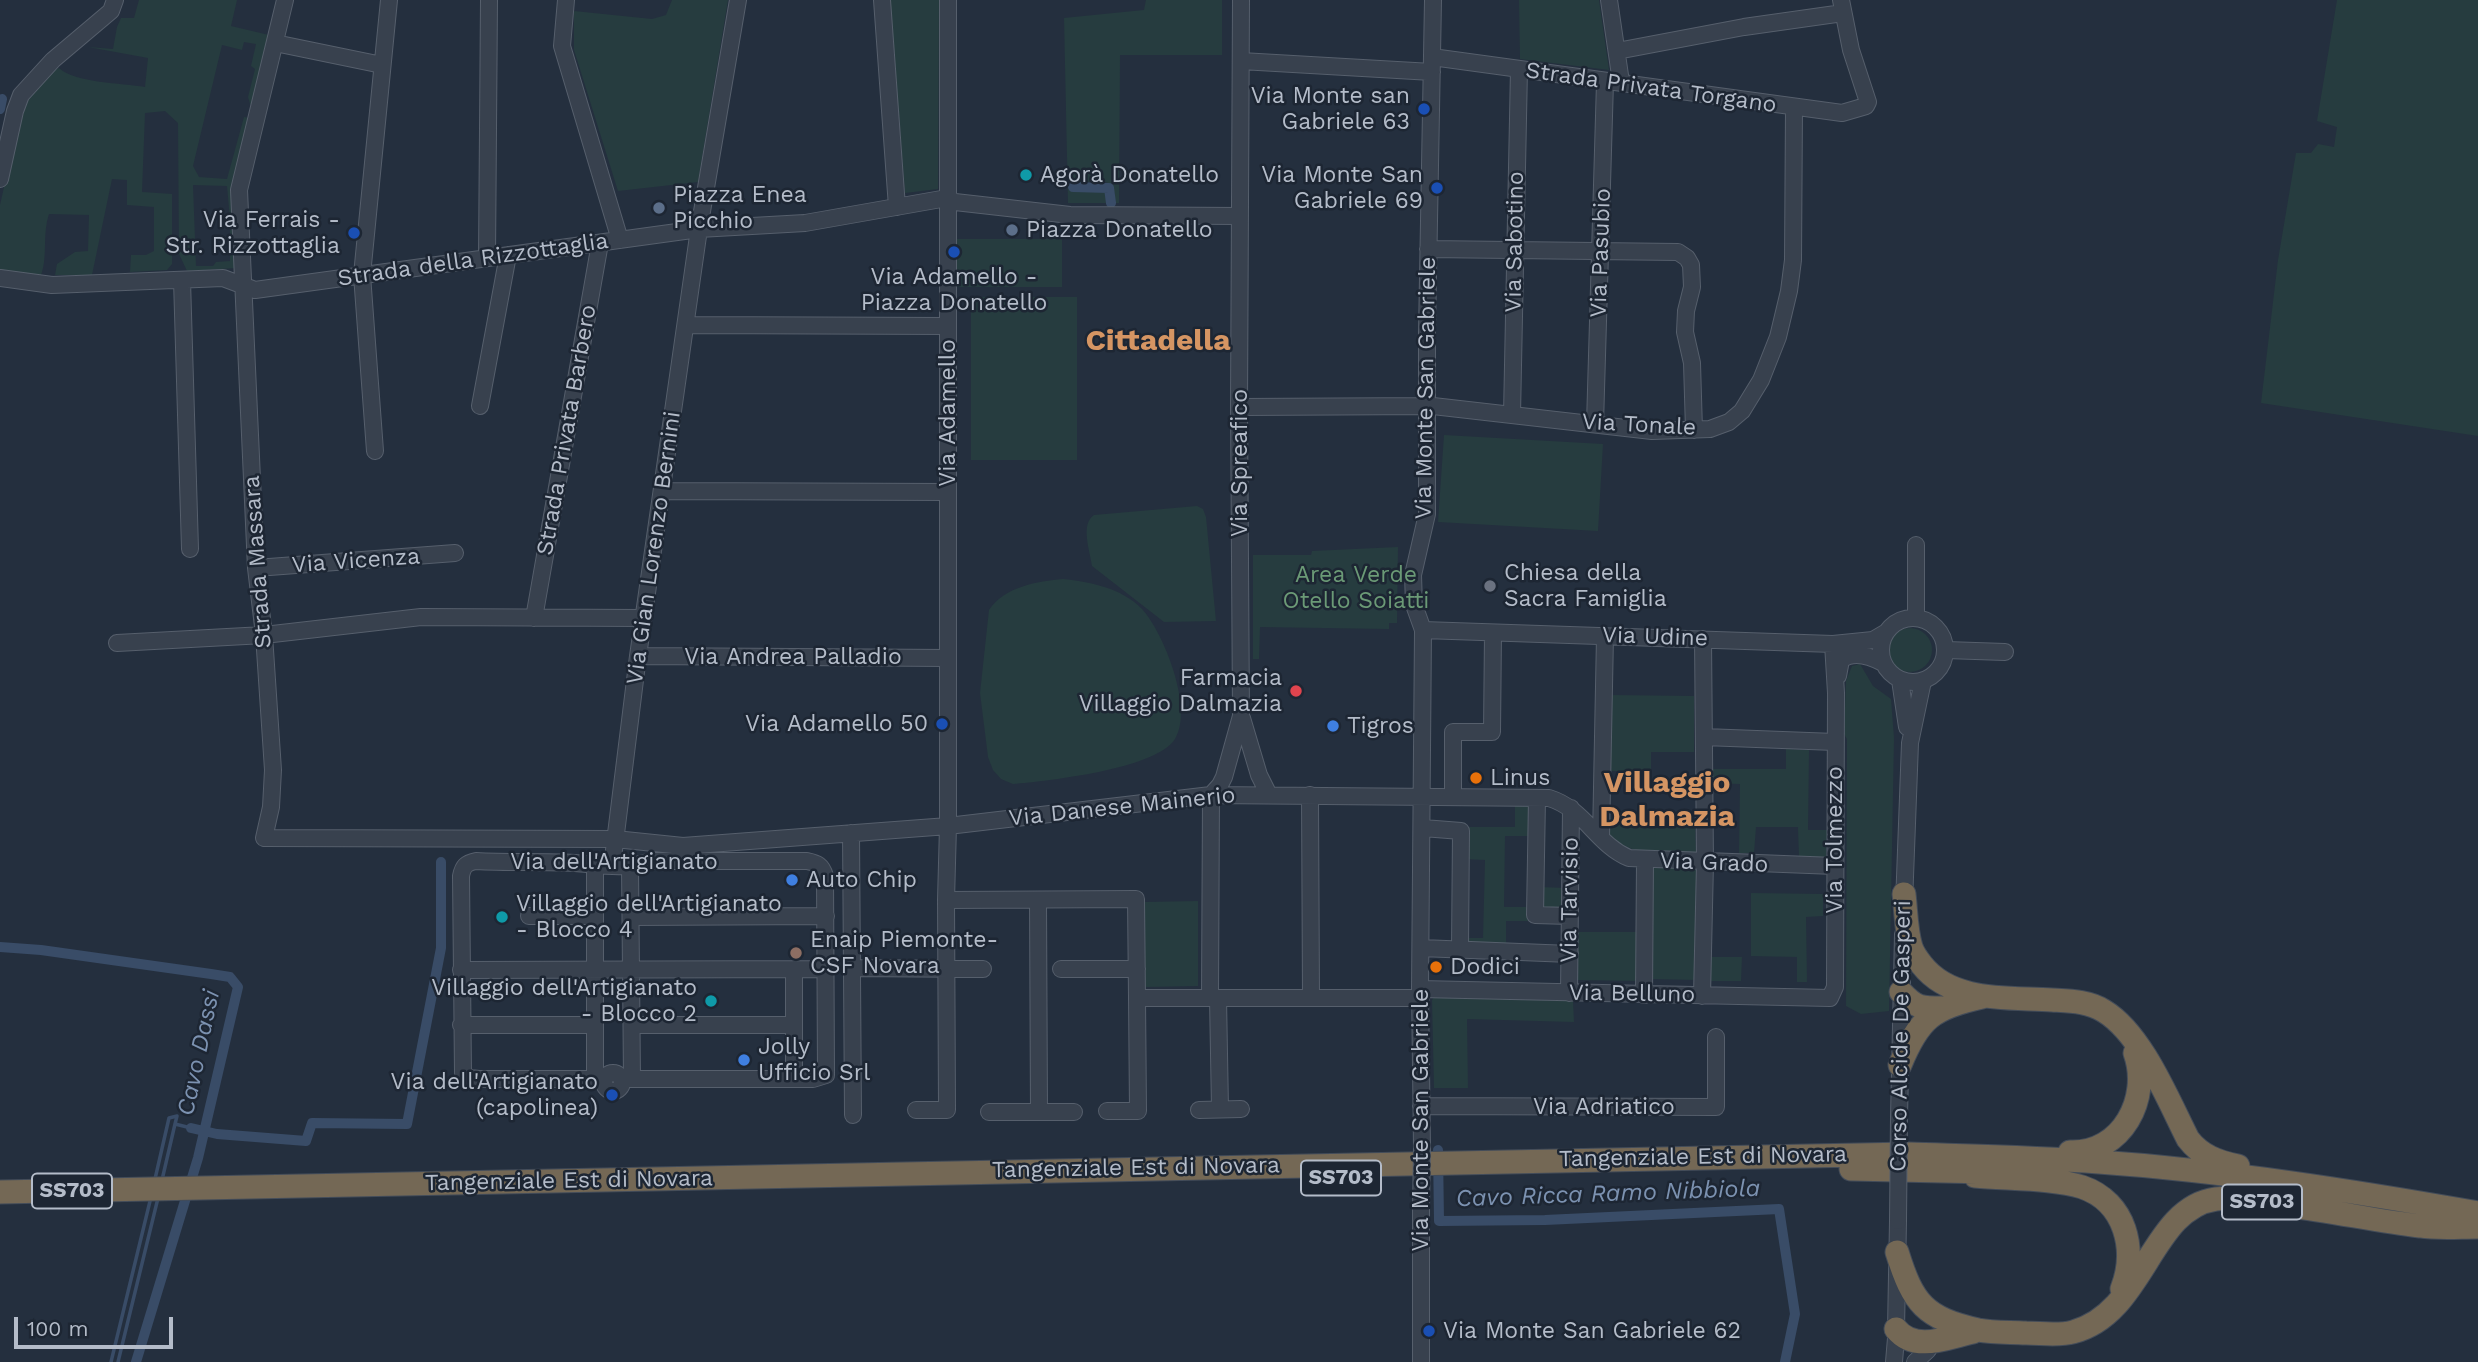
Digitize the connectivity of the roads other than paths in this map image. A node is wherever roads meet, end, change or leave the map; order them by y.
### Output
1 (115, 0) edge
2 (285, 0) edge
3 (388, 0) edge
4 (489, 0) edge
5 (566, 0) edge
6 (738, 0) edge
7 (882, 0) edge
8 (948, 0) edge
9 (1241, 0) edge
10 (1433, 0) edge
11 (1609, 0) edge
12 (1842, 7) edge
13 (275, 43) junction
14 (1617, 51) junction
15 (1241, 61) junction
16 (1432, 64) junction
17 (382, 65) junction
18 (1519, 69) junction
19 (1613, 82) junction
20 (1794, 108) junction
21 (0, 179) edge
22 (947, 198) junction
23 (897, 207) junction
24 (1240, 216) junction
25 (699, 229) junction
26 (620, 240) junction
27 (600, 243) junction
28 (1428, 249) junction
29 (1515, 250) junction
30 (1602, 251) junction
31 (508, 255) junction
32 (487, 258) junction
33 (362, 275) junction
34 (0, 278) edge
35 (182, 280) junction
36 (244, 286) junction
37 (686, 325) junction
38 (947, 326) junction
39 (480, 406) dead end
40 (1239, 407) junction
41 (1427, 407) junction
42 (1512, 415) junction
43 (1595, 424) junction
44 (1694, 430) junction
45 (375, 451) dead end
46 (663, 491) junction
47 (947, 492) junction
48 (1916, 545) dead end
49 (190, 549) dead end
50 (455, 553) dead end
51 (256, 568) junction
52 (1916, 617) junction
53 (534, 618) junction
54 (643, 618) junction
55 (1423, 630) junction
56 (1493, 633) junction
57 (1885, 633) junction
58 (264, 635) junction
59 (1605, 636) junction
60 (1703, 639) junction
61 (117, 643) dead end
62 (1833, 643) junction
63 (1946, 650) junction
64 (2005, 652) dead end
65 (638, 656) junction
66 (947, 658) junction
67 (1883, 663) junction
68 (1900, 680) junction
69 (1923, 681) junction
70 (1836, 693) junction
71 (1241, 716) junction
72 (1704, 737) junction
73 (1835, 742) junction
74 (1910, 743) junction
75 (1211, 794) junction
76 (1269, 794) junction
77 (1310, 794) junction
78 (1423, 795) junction
79 (1453, 796) junction
80 (1538, 798) junction
81 (1571, 808) junction
82 (947, 826) junction
83 (1423, 828) junction
84 (850, 833) junction
85 (264, 838) joint
86 (1601, 838) junction
87 (615, 839) junction
88 (1644, 861) junction
89 (1705, 863) junction
90 (595, 866) junction
91 (612, 866) junction
92 (630, 866) junction
93 (1835, 866) junction
94 (1904, 894) junction
95 (946, 900) junction
96 (1038, 901) junction
97 (529, 916) dead end
98 (595, 916) junction
99 (826, 916) junction
100 (1570, 916) junction
101 (631, 917) junction
102 (1421, 948) junction
103 (1460, 949) junction
104 (1570, 954) junction
105 (852, 968) junction
106 (946, 968) junction
107 (794, 969) junction
108 (826, 969) junction
109 (983, 969) dead end
110 (1061, 969) dead end
111 (1137, 969) junction
112 (461, 970) junction
113 (595, 970) junction
114 (632, 970) junction
115 (1835, 986) joint
116 (1901, 992) junction
117 (1420, 993) junction
118 (1569, 993) junction
119 (1644, 995) junction
120 (1702, 996) junction
121 (1985, 996) junction
122 (1137, 998) junction
123 (1214, 998) junction
124 (1311, 998) junction
125 (1942, 1008) junction
126 (461, 1025) junction
127 (595, 1025) junction
128 (632, 1025) junction
129 (794, 1025) junction
130 (2128, 1034) junction
131 (1716, 1037) dead end
132 (1900, 1065) junction
133 (613, 1079) junction
134 (794, 1079) junction
135 (1421, 1106) junction
136 (1220, 1109) junction
137 (1241, 1109) dead end
138 (916, 1110) dead end
139 (1199, 1110) dead end
140 (1107, 1111) dead end
141 (989, 1112) dead end
142 (1039, 1112) junction
143 (1074, 1112) dead end
144 (853, 1115) dead end
145 (1909, 1162) junction
146 (0, 1190) edge
147 (161, 1197) junction
148 (0, 1208) edge
149 (2478, 1212) edge
150 (2478, 1227) edge
151 (1897, 1252) junction
152 (2100, 1320) junction
153 (1983, 1331) junction
154 (1896, 1334) junction
155 (1928, 1350) dead end
156 (1421, 1362) edge
157 (1894, 1362) edge
158 (1915, 1362) edge

1 - 21 street
2 - 13 street, Strada Massara
3 - 17 street
4 - 32 street
5 - 26 street
6 - 25 street, Via Gian Lorenzo Bernini
7 - 23 street
8 - 22 street, Via Adamello
9 - 15 street, Via Spreafico
10 - 16 street, Via Monte San Gabriele
11 - 14 street, Via Pasubio
12 - 14 street
12 - 20 street, Strada Privata Torgano
13 - 17 street
13 - 36 street, Strada Massara
14 - 19 street, Via Pasubio
15 - 16 street, Strada Privata Torgano
15 - 24 street, Via Spreafico
16 - 18 street, Strada Privata Torgano
16 - 28 street, Via Monte San Gabriele
17 - 33 street
18 - 19 street, Strada Privata Torgano
18 - 29 street, Via Sabotino
19 - 20 street, Strada Privata Torgano
19 - 30 street, Via Pasubio
20 - 44 street, Via Tonale
22 - 23 street, Strada della Rizzottaglia
22 - 24 street
22 - 38 street, Via Adamello
23 - 25 street, Strada della Rizzottaglia
24 - 40 street, Via Spreafico
25 - 26 street, Strada della Rizzottaglia
25 - 37 street, Via Gian Lorenzo Bernini
26 - 27 street, Strada della Rizzottaglia
27 - 31 street, Strada della Rizzottaglia
27 - 53 street, Strada Privata Barbero
28 - 29 street
28 - 41 street, Via Monte San Gabriele
29 - 30 street
29 - 42 street, Via Sabotino
30 - 43 street, Via Pasubio
30 - 44 street
31 - 32 street, Strada della Rizzottaglia
31 - 39 street
32 - 33 street, Strada della Rizzottaglia
33 - 36 street, Strada della Rizzottaglia
33 - 45 street
34 - 35 street, Strada della Rizzottaglia
35 - 36 street, Strada della Rizzottaglia
35 - 49 street
36 - 51 street, Strada Massara
37 - 38 street
37 - 46 street, Via Gian Lorenzo Bernini
38 - 47 street, Via Adamello
40 - 41 street, Via Tonale
40 - 71 street, Via Spreafico
41 - 42 street, Via Tonale
41 - 55 street, Via Monte San Gabriele
42 - 43 street, Via Tonale
43 - 44 street, Via Tonale
46 - 47 street
46 - 54 street, Via Gian Lorenzo Bernini
47 - 66 street, Via Adamello
48 - 52 street
50 - 51 street, Via Vicenza
51 - 58 street, Strada Massara
52 - 57 street
52 - 63 street
53 - 54 street
53 - 58 street
54 - 65 street, Via Gian Lorenzo Bernini
55 - 56 street, Via Udine
55 - 78 street, Via Monte San Gabriele
56 - 59 street, Via Udine
56 - 79 street
57 - 62 street, Via Udine
57 - 67 street
58 - 61 street
58 - 85 street, Strada Massara
59 - 60 street, Via Udine
59 - 86 street
60 - 62 street, Via Udine
60 - 72 street
62 - 70 street, Via Tolmezzo
63 - 64 street
63 - 69 street
65 - 66 street, Via Andrea Palladio
65 - 87 street, Via Gian Lorenzo Bernini
66 - 82 street, Via Adamello
67 - 68 street
67 - 70 street, Via Tolmezzo
68 - 69 street
68 - 74 street, Corso Alcide De Gasperi
69 - 74 street, Corso Alcide De Gasperi
70 - 73 street, Via Tolmezzo
71 - 75 street, Via Spreafico
71 - 76 street, Via Spreafico
72 - 73 street
72 - 89 street
73 - 93 street, Via Tolmezzo
74 - 94 street, Corso Alcide De Gasperi
75 - 76 street, Via Danese Mainerio
75 - 82 street, Via Danese Mainerio
75 - 123 street
76 - 77 street, Via Danese Mainerio
77 - 78 street, Via Danese Mainerio
77 - 124 street
78 - 79 street, Via Danese Mainerio
78 - 83 street, Via Monte San Gabriele
79 - 80 street, Via Danese Mainerio
80 - 81 street, Via Danese Mainerio
80 - 100 street
81 - 86 street, Via Grado
81 - 100 street, Via Tarvisio
82 - 84 street, Via Danese Mainerio
82 - 95 street, Via Adamello
83 - 102 street, Via Monte San Gabriele
83 - 103 street
84 - 87 street, Via Danese Mainerio
84 - 105 street
85 - 87 street, Via Danese Mainerio
86 - 88 street, Via Grado
87 - 91 street, Via Gian Lorenzo Bernini
88 - 89 street, Via Grado
88 - 119 street
89 - 93 street, Via Grado
89 - 120 street
90 - 91 street, Via dell'Artigianato
90 - 98 street
90 - 112 street, Via dell'Artigianato
91 - 92 street, Via dell'Artigianato
92 - 99 street, Via dell'Artigianato
92 - 101 street
93 - 115 street, Via Tolmezzo
94 - 116 street, Corso Alcide De Gasperi
94 - 121 highway, SS703
95 - 96 street
95 - 106 street, Via Adamello
96 - 111 street
96 - 142 street
97 - 98 street
98 - 113 street
99 - 101 street
99 - 108 street, Via dell'Artigianato
100 - 104 street, Via Tarvisio
101 - 114 street
102 - 103 street
102 - 117 street, Via Monte San Gabriele
103 - 104 street
104 - 118 street, Via Tarvisio
105 - 106 street
105 - 144 street
106 - 109 street
106 - 138 street, Via Adamello
107 - 108 street
107 - 114 street
107 - 129 street
108 - 134 street, Via dell'Artigianato
110 - 111 street
111 - 122 street
112 - 113 street
112 - 126 street, Via dell'Artigianato
113 - 114 street
113 - 127 street
114 - 128 street
115 - 120 street, Via Belluno
116 - 125 highway, SS703
116 - 132 street, Corso Alcide De Gasperi
117 - 118 street, Via Belluno
117 - 124 street, Via Belluno
117 - 135 street, Via Monte San Gabriele
118 - 119 street, Via Belluno
119 - 120 street, Via Belluno
121 - 125 highway, SS703
121 - 130 highway, SS703
122 - 123 street, Via Belluno
122 - 140 street
123 - 124 street, Via Belluno
123 - 136 street
125 - 132 highway, SS703
126 - 127 street
126 - 133 street, Via dell'Artigianato
127 - 133 street
128 - 129 street
128 - 133 street
129 - 134 street
130 - 145 highway, SS703
130 - 149 highway, SS703
131 - 135 street, Via Adriatico
132 - 151 street, Corso Alcide De Gasperi, bridge
133 - 134 street, Via dell'Artigianato
135 - 156 street, Via Monte San Gabriele, bridge
136 - 137 street
136 - 139 street
141 - 142 street
142 - 143 street
145 - 147 highway, Tangenziale Est di Novara / SS703
145 - 149 highway, Tangenziale Est di Novara / SS703
145 - 150 highway, Tangenziale Est di Novara / SS703
145 - 152 highway, SS703
146 - 147 highway, Tangenziale Est di Novara / SS703
147 - 148 highway, Tangenziale Est di Novara / SS703
150 - 152 highway, SS703
151 - 153 highway, SS703
151 - 154 street, Corso Alcide De Gasperi
152 - 153 highway, SS703
153 - 154 highway, SS703
154 - 157 street, Corso Alcide De Gasperi
155 - 158 street

